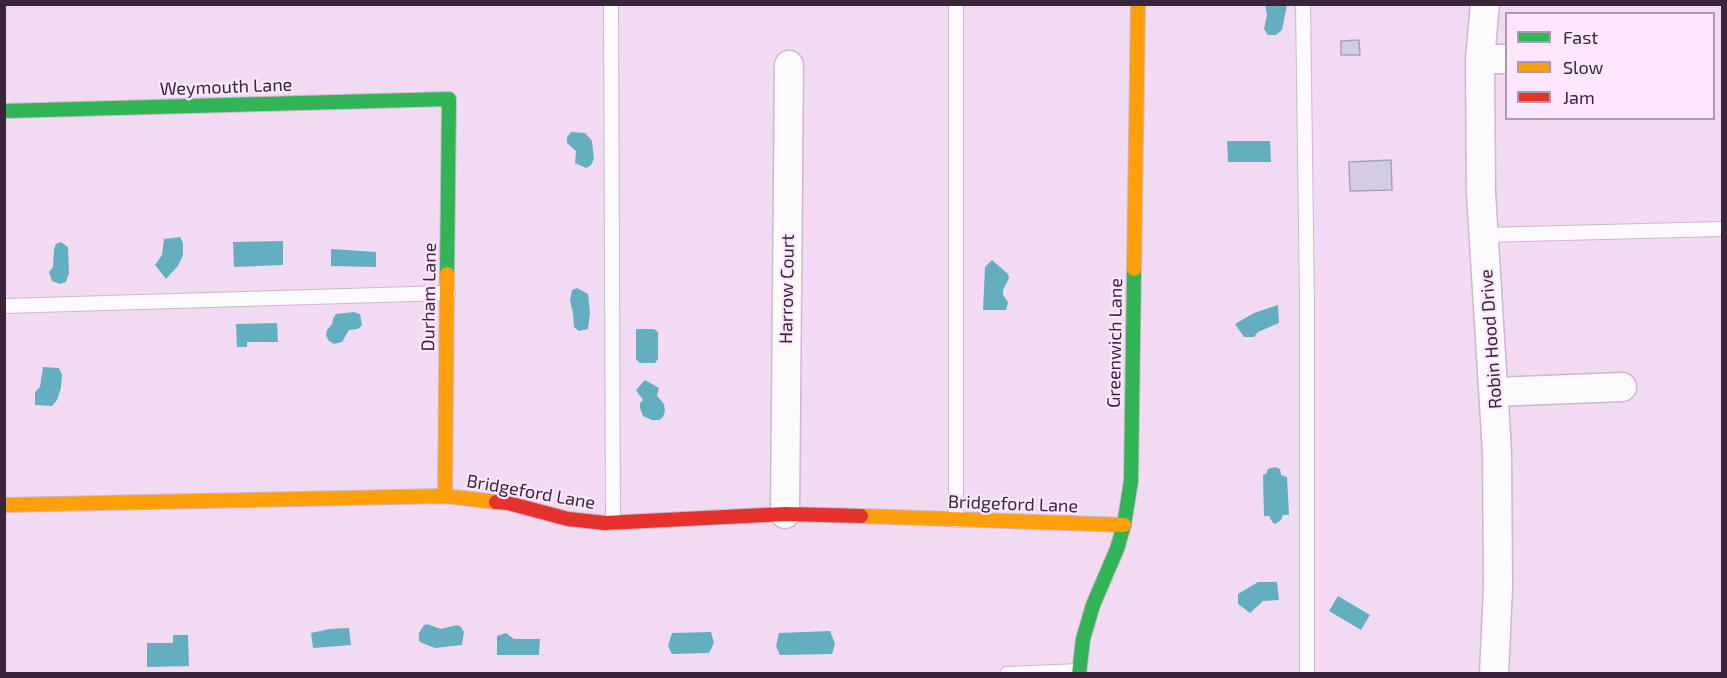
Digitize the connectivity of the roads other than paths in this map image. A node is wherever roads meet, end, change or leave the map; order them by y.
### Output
1 (611, 4) edge
2 (957, 4) edge
3 (1138, 4) edge
4 (1303, 4) edge
5 (1485, 4) edge
6 (1493, 59) edge
7 (789, 65) dead end
8 (449, 99) joint
9 (4, 111) edge
10 (1722, 229) edge
11 (1484, 235) junction
12 (448, 293) junction
13 (4, 306) edge
14 (1622, 387) dead end
15 (1495, 392) junction
16 (445, 496) junction
17 (4, 505) edge
18 (785, 514) junction
19 (956, 520) junction
20 (614, 523) junction
21 (1124, 525) junction
22 (1079, 672) edge
23 (1007, 674) edge
24 (1307, 674) edge
25 (1494, 674) edge

1 - 20 lane
2 - 19 lane
3 - 21 street, Greenwich Lane
4 - 24 lane
5 - 6 street, Robin Hood Drive
6 - 11 street, Robin Hood Drive
7 - 18 street, Harrow Court
8 - 9 street, Weymouth Lane
8 - 12 street, Durham Lane
10 - 11 lane
11 - 15 street, Robin Hood Drive
12 - 13 lane
12 - 16 street, Durham Lane
14 - 15 street
15 - 25 street, Robin Hood Drive
16 - 17 street, Bridgeford Lane
16 - 20 street, Bridgeford Lane
18 - 19 street, Bridgeford Lane
18 - 20 street, Bridgeford Lane
19 - 21 street, Bridgeford Lane
21 - 22 street, Greenwich Lane
22 - 23 lane

